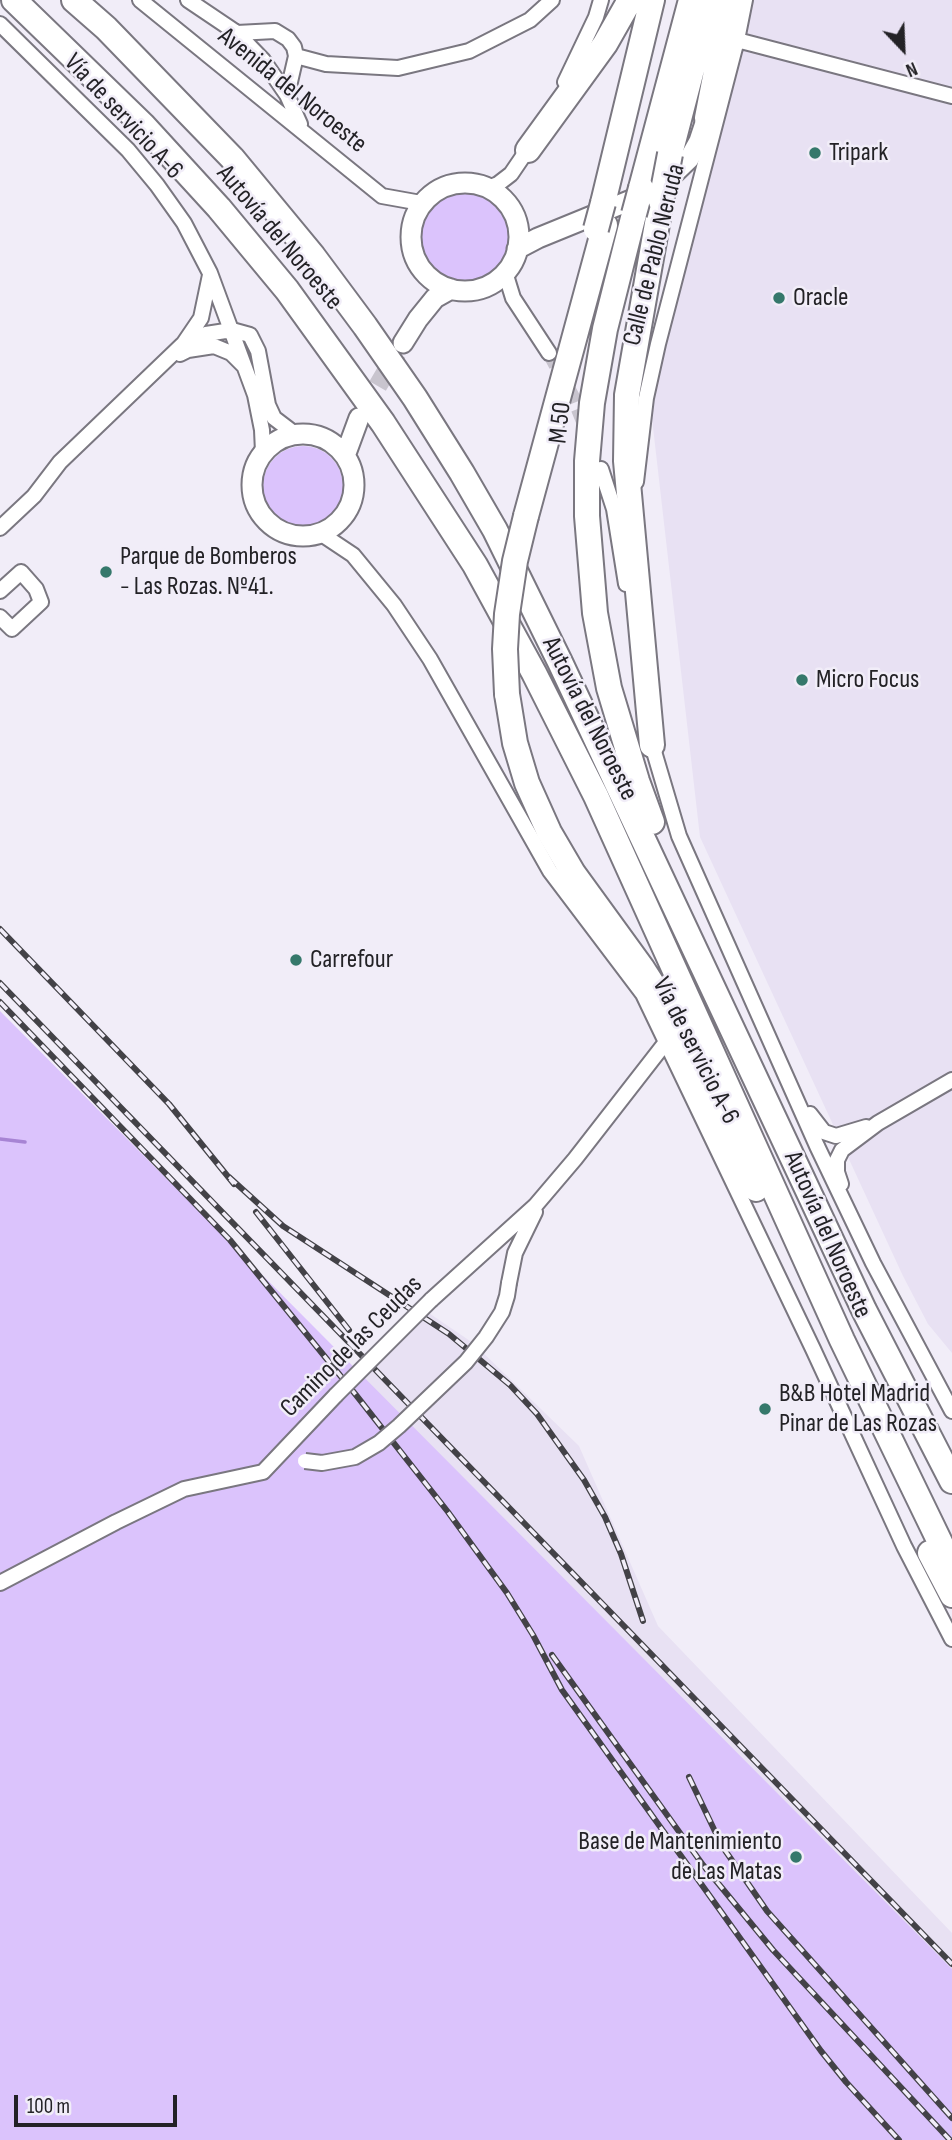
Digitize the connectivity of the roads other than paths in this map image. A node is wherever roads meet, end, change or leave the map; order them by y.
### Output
1 (14, 0) edge
2 (74, 0) edge
3 (140, 0) edge
4 (188, 0) edge
5 (552, 0) edge
6 (601, 0) edge
7 (630, 0) edge
8 (652, 0) edge
9 (664, 0) edge
10 (691, 0) edge
11 (710, 0) edge
12 (730, 0) edge
13 (743, 0) edge
14 (0, 24) edge
15 (237, 33) junction
16 (737, 40) junction
17 (296, 57) junction
18 (287, 95) junction
19 (952, 96) edge
20 (707, 118) junction
21 (302, 129) junction
22 (528, 150) junction
23 (488, 188) junction
24 (651, 194) junction
25 (421, 203) junction
26 (604, 214) junction
27 (517, 249) junction
28 (505, 272) junction
29 (210, 273) junction
30 (426, 275) junction
31 (451, 289) junction
32 (418, 319) junction
33 (232, 330) junction
34 (403, 343) tunnel mouth
35 (182, 345) junction
36 (549, 353) tunnel mouth
37 (167, 361) junction
38 (245, 367) junction
39 (295, 434) junction
40 (327, 439) junction
41 (263, 452) junction
42 (345, 456) junction
43 (601, 469) dead end
44 (631, 525) junction
45 (0, 528) edge
46 (320, 533) junction
47 (0, 591) edge
48 (0, 617) edge
49 (652, 745) junction
50 (742, 977) junction
51 (666, 1042) junction
52 (952, 1080) edge
53 (774, 1119) junction
54 (878, 1123) junction
55 (542, 1198) junction
56 (873, 1263) junction
57 (952, 1411) edge
58 (271, 1467) junction
59 (952, 1481) edge
60 (952, 1567) edge
61 (0, 1583) edge
62 (952, 1595) edge
63 (952, 1639) edge

1 - 60 highway, Autovía del Noroeste
2 - 53 highway, Autovía del Noroeste
3 - 21 street, Avenida del Noroeste
4 - 15 street
5 - 17 street
6 - 22 street
7 - 22 highway
8 - 26 highway
9 - 26 highway
10 - 24 highway, M 50
11 - 24 highway, bridge
12 - 20 highway
13 - 16 street, Calle de Pablo Neruda
13 - 20 street
14 - 29 street, Vía de servicio A-6
15 - 17 street
15 - 18 street
16 - 19 street
16 - 44 street, Calle de Pablo Neruda
17 - 18 street
18 - 21 street
20 - 27 street
21 - 25 street, Avenida del Noroeste
22 - 23 street
23 - 25 street
23 - 27 street
24 - 44 highway
24 - 53 highway, M 50, bridge
25 - 30 street
26 - 62 highway, bridge
27 - 28 street
28 - 31 street
28 - 36 street
29 - 33 street, Vía de servicio A-6
29 - 35 street
30 - 31 street
30 - 32 street
31 - 32 street
32 - 34 street
33 - 35 street
33 - 38 street, Vía de servicio A-6
33 - 39 street
35 - 37 street
37 - 38 street
37 - 45 street
38 - 41 street, Vía de servicio A-6
39 - 40 street
39 - 41 street
40 - 42 street
40 - 42 street
41 - 46 street
42 - 46 street
43 - 49 street
44 - 49 highway
46 - 51 street, Vía de servicio A-6
47 - 48 street
49 - 50 street
50 - 54 street
50 - 56 street
51 - 55 street, Camino de las Ceudas
51 - 63 street, Vía de servicio A-6
52 - 54 street
53 - 59 highway, Autovía del Noroeste
54 - 56 street
55 - 58 street, Camino de las Ceudas, bridge
55 - 58 street, bridge
56 - 57 street
58 - 61 street, Camino de las Ceudas

